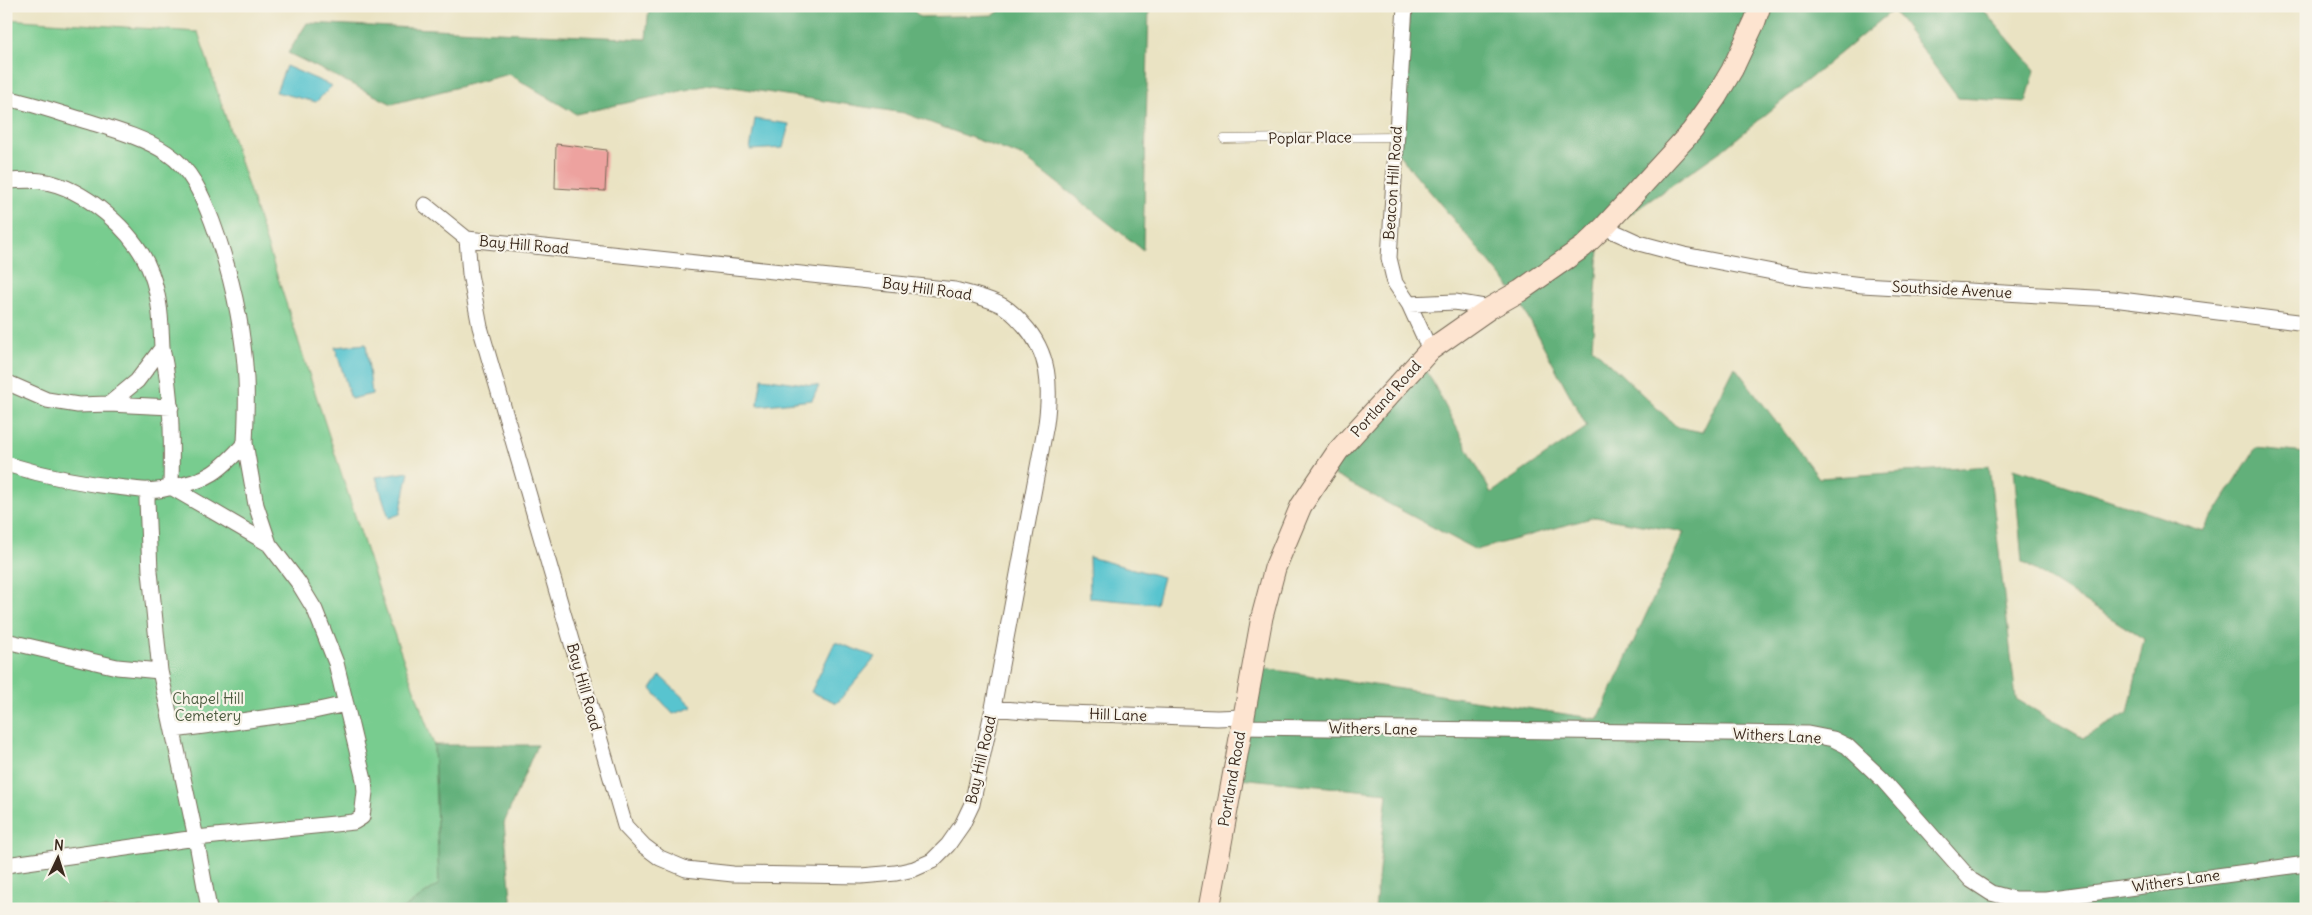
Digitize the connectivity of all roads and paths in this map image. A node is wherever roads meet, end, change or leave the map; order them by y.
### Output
1 (1405, 6) edge
2 (1760, 6) edge
3 (6, 98) edge
4 (1396, 137) junction
5 (1224, 139) dead end
6 (6, 180) edge
7 (425, 205) dead end
8 (1604, 227) junction
9 (467, 239) junction
10 (1410, 304) junction
11 (1490, 308) junction
12 (2306, 323) edge
13 (162, 348) junction
14 (1430, 350) junction
15 (6, 382) edge
16 (109, 404) junction
17 (170, 407) junction
18 (245, 443) junction
19 (6, 464) edge
20 (171, 487) junction
21 (148, 490) junction
22 (269, 544) junction
23 (6, 641) edge
24 (160, 671) junction
25 (346, 704) junction
26 (993, 708) junction
27 (1243, 722) junction
28 (174, 730) junction
29 (196, 838) junction
30 (6, 864) edge
31 (2306, 864) edge
32 (209, 909) edge
33 (1209, 909) edge

1 - 4 street, Beacon Hill Road
2 - 8 street, Portland Road
3 - 18 street
4 - 5 lane, Poplar Place
4 - 10 street, Beacon Hill Road
6 - 13 street
7 - 9 street
8 - 11 street, Portland Road
8 - 12 street, Southside Avenue
9 - 26 street, Bay Hill Road
9 - 26 street, Bay Hill Road
10 - 11 street
10 - 14 street, Beacon Hill Road
11 - 14 street, Portland Road
13 - 16 street
13 - 17 street
14 - 27 street, Portland Road
15 - 16 street
16 - 17 street
17 - 20 street
18 - 20 street
18 - 22 street
19 - 21 street
20 - 21 street
20 - 22 street
21 - 24 street
22 - 25 street
23 - 24 street
24 - 28 street
25 - 28 street
25 - 29 street
26 - 27 street, Hill Lane
27 - 31 street, Withers Lane
27 - 33 street, Portland Road
28 - 29 street
29 - 30 street
29 - 32 street

